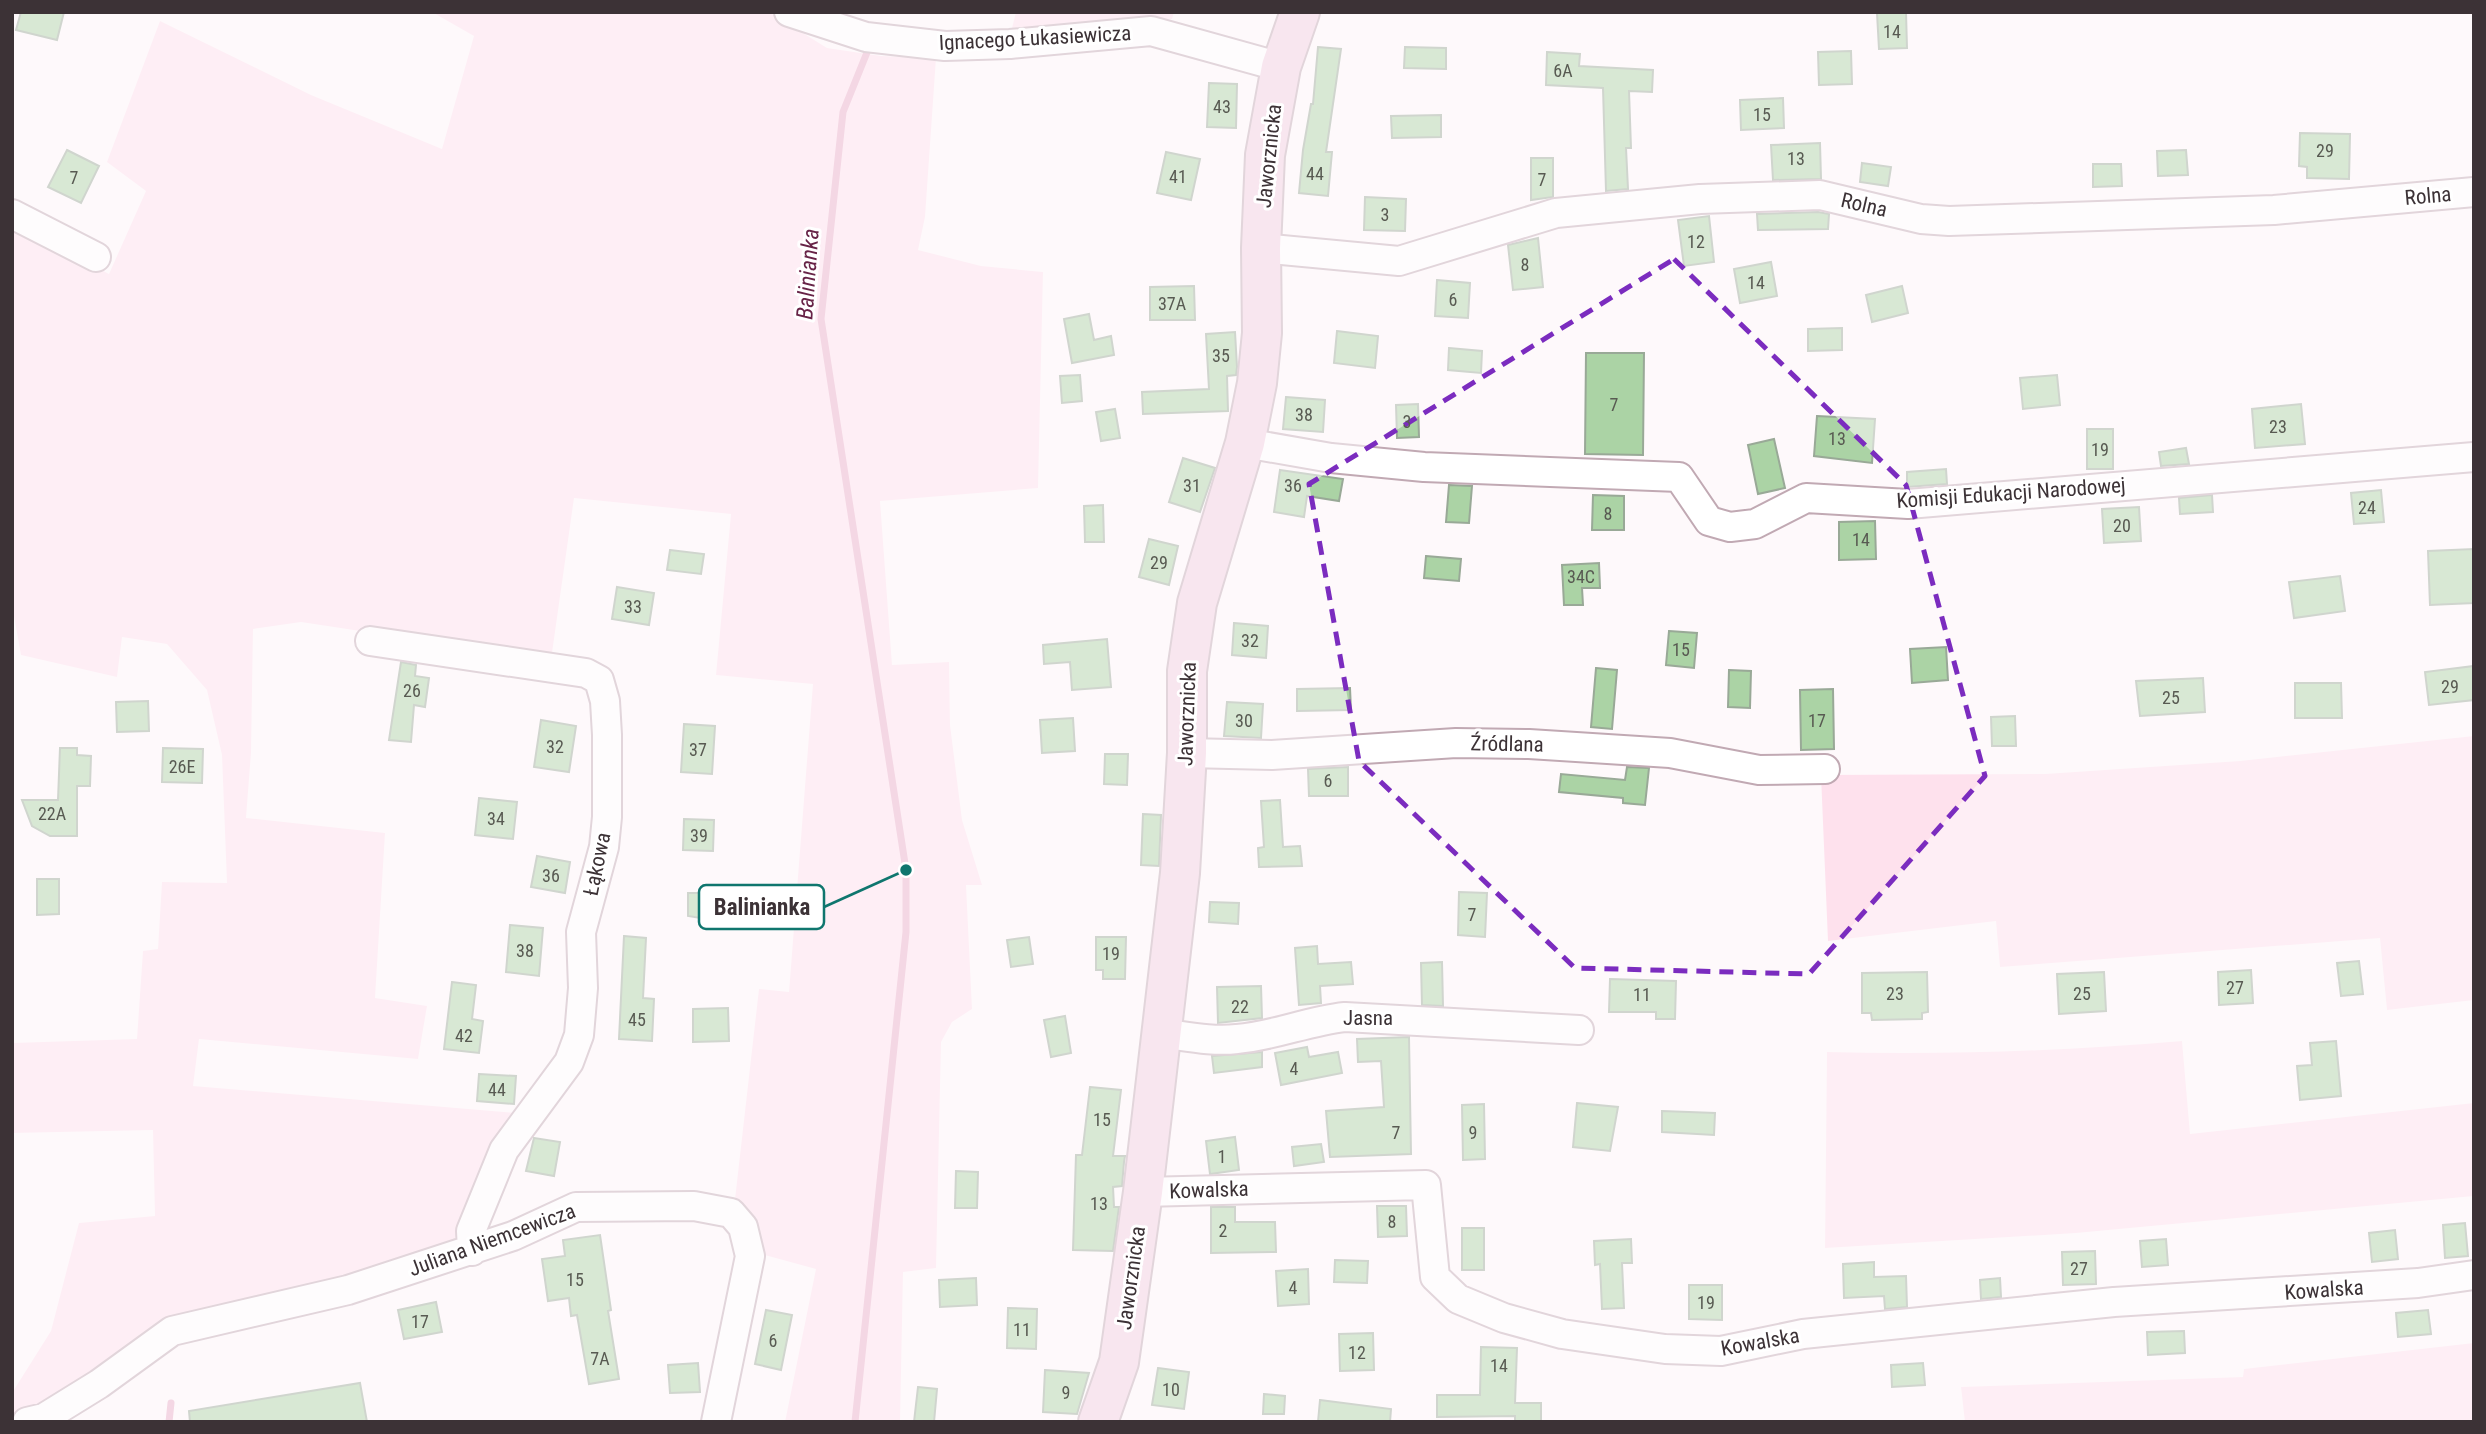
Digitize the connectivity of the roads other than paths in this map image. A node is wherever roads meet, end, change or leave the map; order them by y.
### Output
1 (789, 12) edge
2 (1300, 12) edge
3 (1280, 66) junction
4 (2474, 192) edge
5 (12, 214) edge
6 (1261, 248) junction
7 (96, 257) dead end
8 (1245, 443) junction
9 (2474, 457) edge
10 (370, 641) dead end
11 (1187, 753) junction
12 (1825, 769) dead end
13 (1579, 1030) dead end
14 (1159, 1032) junction
15 (1143, 1192) junction
16 (472, 1251) junction
17 (2474, 1275) edge
18 (27, 1422) edge
19 (716, 1422) edge
20 (1098, 1422) edge

1 - 3 street, Ignacego Łukasiewicza
2 - 3 street, Jaworznicka
3 - 6 street, Jaworznicka
4 - 6 street, Rolna
5 - 7 street
6 - 8 street, Jaworznicka
8 - 9 street, Komisji Edukacji Narodowej
8 - 11 street, Jaworznicka
10 - 16 street, Łąkowa
11 - 12 street, Źródlana
11 - 14 street, Jaworznicka
13 - 14 street, Jasna
14 - 15 street, Jaworznicka
15 - 17 street, Kowalska
15 - 20 street, Jaworznicka
16 - 18 street, Juliana Niemcewicza
16 - 19 street, Juliana Niemcewicza

